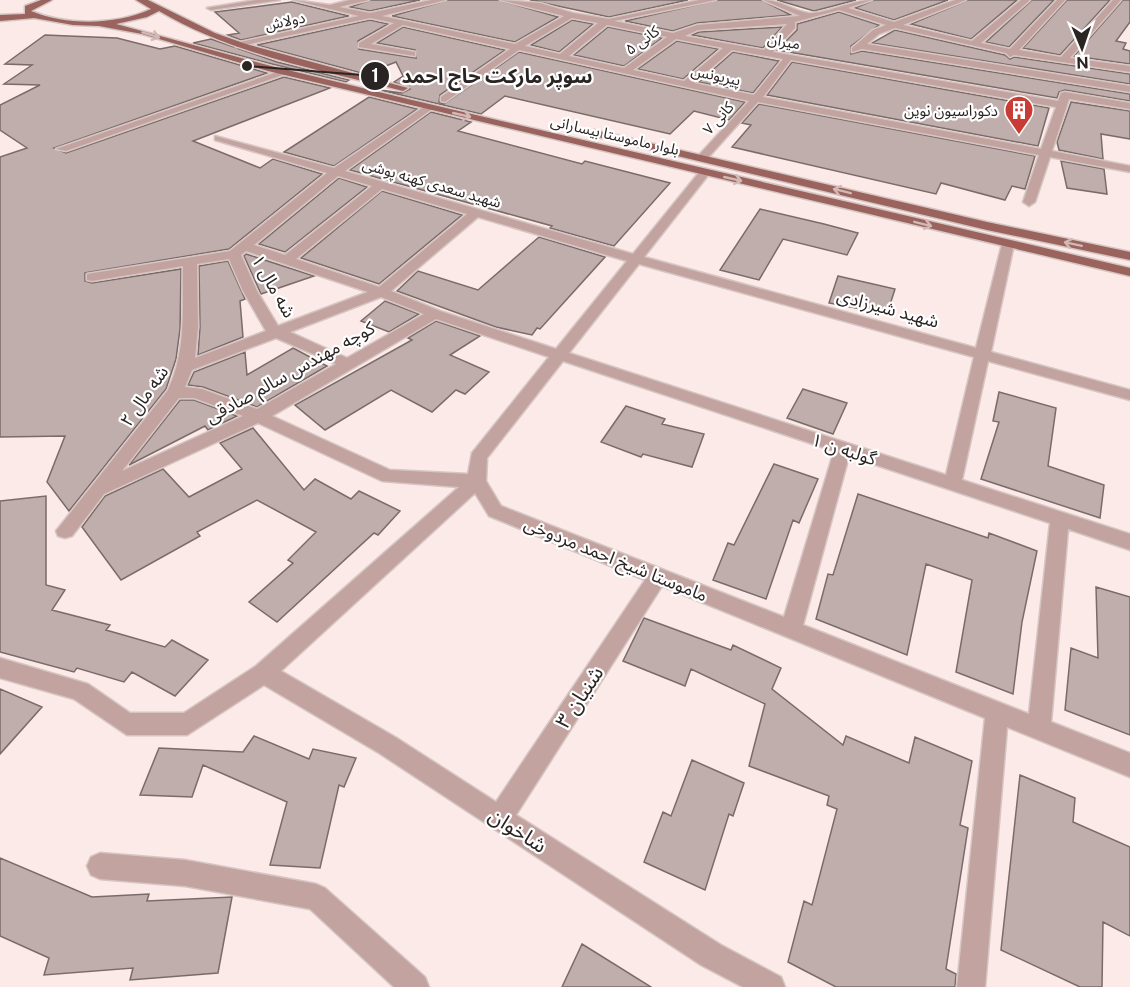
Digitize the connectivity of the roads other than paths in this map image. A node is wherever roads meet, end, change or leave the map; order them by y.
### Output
1 (48, 0) edge
2 (140, 0) edge
3 (276, 0) edge
4 (297, 0) edge
5 (365, 0) edge
6 (442, 0) edge
7 (504, 0) edge
8 (712, 0) edge
9 (770, 0) edge
10 (868, 0) edge
11 (962, 0) edge
12 (1026, 0) edge
13 (1061, 0) edge
14 (1117, 0) edge
15 (560, 2) dead end
16 (154, 5) junction
17 (540, 5) junction
18 (324, 6) junction
19 (2, 7) dead end
20 (212, 8) dead end
21 (840, 8) junction
22 (30, 14) junction
23 (571, 15) junction
24 (809, 16) junction
25 (368, 17) junction
26 (0, 18) edge
27 (604, 21) junction
28 (790, 21) junction
29 (94, 22) junction
30 (401, 23) junction
31 (890, 26) junction
32 (678, 35) junction
33 (239, 45) junction
34 (973, 45) junction
35 (519, 46) junction
36 (859, 46) junction
37 (730, 47) junction
38 (412, 54) dead end
39 (766, 54) junction
40 (1010, 54) junction
41 (563, 56) junction
42 (789, 57) junction
43 (1063, 60) junction
44 (838, 66) junction
45 (1130, 69) edge
46 (627, 70) junction
47 (286, 72) junction
48 (686, 84) junction
49 (1130, 88) edge
50 (445, 99) junction
51 (756, 99) junction
52 (1061, 105) junction
53 (1130, 106) edge
54 (428, 107) junction
55 (525, 117) dead end
56 (581, 130) dead end
57 (219, 138) dead end
58 (62, 149) dead end
59 (1043, 152) junction
60 (703, 165) junction
61 (1130, 169) edge
62 (336, 172) junction
63 (380, 185) junction
64 (1029, 202) dead end
65 (476, 213) junction
66 (1008, 244) junction
67 (238, 249) junction
68 (1130, 256) edge
69 (288, 259) junction
70 (636, 259) junction
71 (190, 260) junction
72 (1130, 272) edge
73 (92, 277) dead end
74 (381, 292) junction
75 (435, 315) junction
76 (274, 331) junction
77 (983, 354) junction
78 (559, 356) junction
79 (348, 364) junction
80 (186, 367) junction
81 (175, 392) junction
82 (1130, 395) edge
83 (258, 416) junction
84 (843, 449) junction
85 (477, 482) junction
86 (952, 484) junction
87 (97, 490) junction
88 (1060, 520) junction
89 (65, 531) dead end
90 (1130, 542) edge
91 (658, 576) junction
92 (791, 629) junction
93 (0, 668) edge
94 (264, 673) junction
95 (997, 712) junction
96 (1039, 728) junction
97 (1130, 765) edge
98 (500, 818) junction
99 (100, 866) dead end
100 (415, 987) edge
101 (771, 987) edge
102 (971, 987) edge

1 - 22 main road
2 - 16 main road, بلوار ماموستا بیسارانی
3 - 20 street
4 - 18 street, پیریونس
5 - 18 street
6 - 25 street, دولاش
7 - 17 street, میران
8 - 27 street
9 - 24 street
10 - 21 street
11 - 31 street
12 - 34 street
13 - 40 street
14 - 43 street
15 - 17 street
16 - 29 main road
16 - 33 main road, بلوار ماموستا بیسارانی
17 - 23 street, میران
18 - 25 street, پیریونس
19 - 22 main road
21 - 24 street
21 - 31 street
22 - 26 main road
22 - 29 main road
23 - 27 street, میران
23 - 35 street
24 - 28 street
25 - 30 street, پیریونس
25 - 33 street, دولاش
27 - 32 street, میران
27 - 41 street
28 - 32 street
28 - 39 street
29 -> 47 main road, بلوار ماموستا بیسارانی
30 - 35 street, پیریونس
30 - 38 street
31 - 34 street
31 - 36 street
32 - 37 street, میران
32 - 46 street, کانی ۵
33 - 50 main road, بلوار ماموستا بیسارانی
34 - 40 street
35 - 41 street, پیریونس
35 - 50 street
36 - 44 street
36 - 49 street
37 - 39 street, میران
37 - 48 street
39 - 42 street, میران
40 - 43 street
41 - 46 street, پیریونس
42 - 44 street, میران
42 - 51 street, کانی ۷
43 - 45 street
44 - 52 street, میران
46 - 48 street, پیریونس
47 - 54 main road, بلوار ماموستا بیسارانی
47 - 58 street
48 - 51 street, پیریونس
50 - 55 main road, بلوار ماموستا بیسارانی
51 - 59 street, پیریونس
51 - 60 street, کانی ۷
52 - 53 street
52 - 59 street
54 -> 60 main road, بلوار ماموستا بیسارانی
54 - 62 street
56 - 60 main road, بلوار ماموستا بیسارانی
57 - 62 street, شهید سعدی کهنه پوشی
59 - 61 street, پیریونس
59 - 64 street
60 -> 66 main road, بلوار ماموستا بیسارانی
68 -> 60 main road, بلوار ماموستا بیسارانی
60 - 70 street
62 - 63 street, شهید سعدی کهنه پوشی
62 - 67 street
63 - 65 street, شهید سعدی کهنه پوشی
63 - 69 street
65 - 70 street, شهید سعدی کهنه پوشی
65 - 74 street
66 - 72 main road, بلوار ماموستا بیسارانی
66 - 77 street
67 - 69 street, گولبه ن ۱
67 - 71 street
67 - 76 street, شه مال ۱
69 - 74 street, گولبه ن ۱
70 - 77 street, شهید شیرزادی
70 - 78 street
71 - 73 street
71 - 80 street, شه مال ۲
74 - 75 street, گولبه ن ۱
74 - 76 street
75 - 78 street, گولبه ن ۱
75 - 79 street, کوچه مهندس سالم صادقی
76 - 79 street, شه مال ۱
76 - 80 street
77 - 82 street, شهید شیرزادی
77 - 86 street
78 - 84 street, گولبه ن ۱
78 - 85 street
79 - 83 street, کوچه مهندس سالم صادقی
80 - 81 street, شه مال ۲
81 - 83 street
81 - 87 street, شه مال ۲
83 - 85 street
83 - 87 street, کوچه مهندس سالم صادقی
84 - 86 street, گولبه ن ۱
84 - 92 street
85 - 91 street, ماموستا شیخ احمد مردوخی
85 - 94 street
86 - 88 street, گولبه ن ۱
87 - 89 street, شه مال ۲
88 - 90 street, گولبه ن ۱
88 - 96 street
91 - 92 street, ماموستا شیخ احمد مردوخی
91 - 98 street, شنیان ۳
92 - 95 street, ماموستا شیخ احمد مردوخی
93 - 94 street
94 - 98 street, شاخوان
95 - 96 street, ماموستا شیخ احمد مردوخی
95 - 102 street
96 - 97 street, ماموستا شیخ احمد مردوخی
98 - 101 street, شاخوان
99 - 100 street

